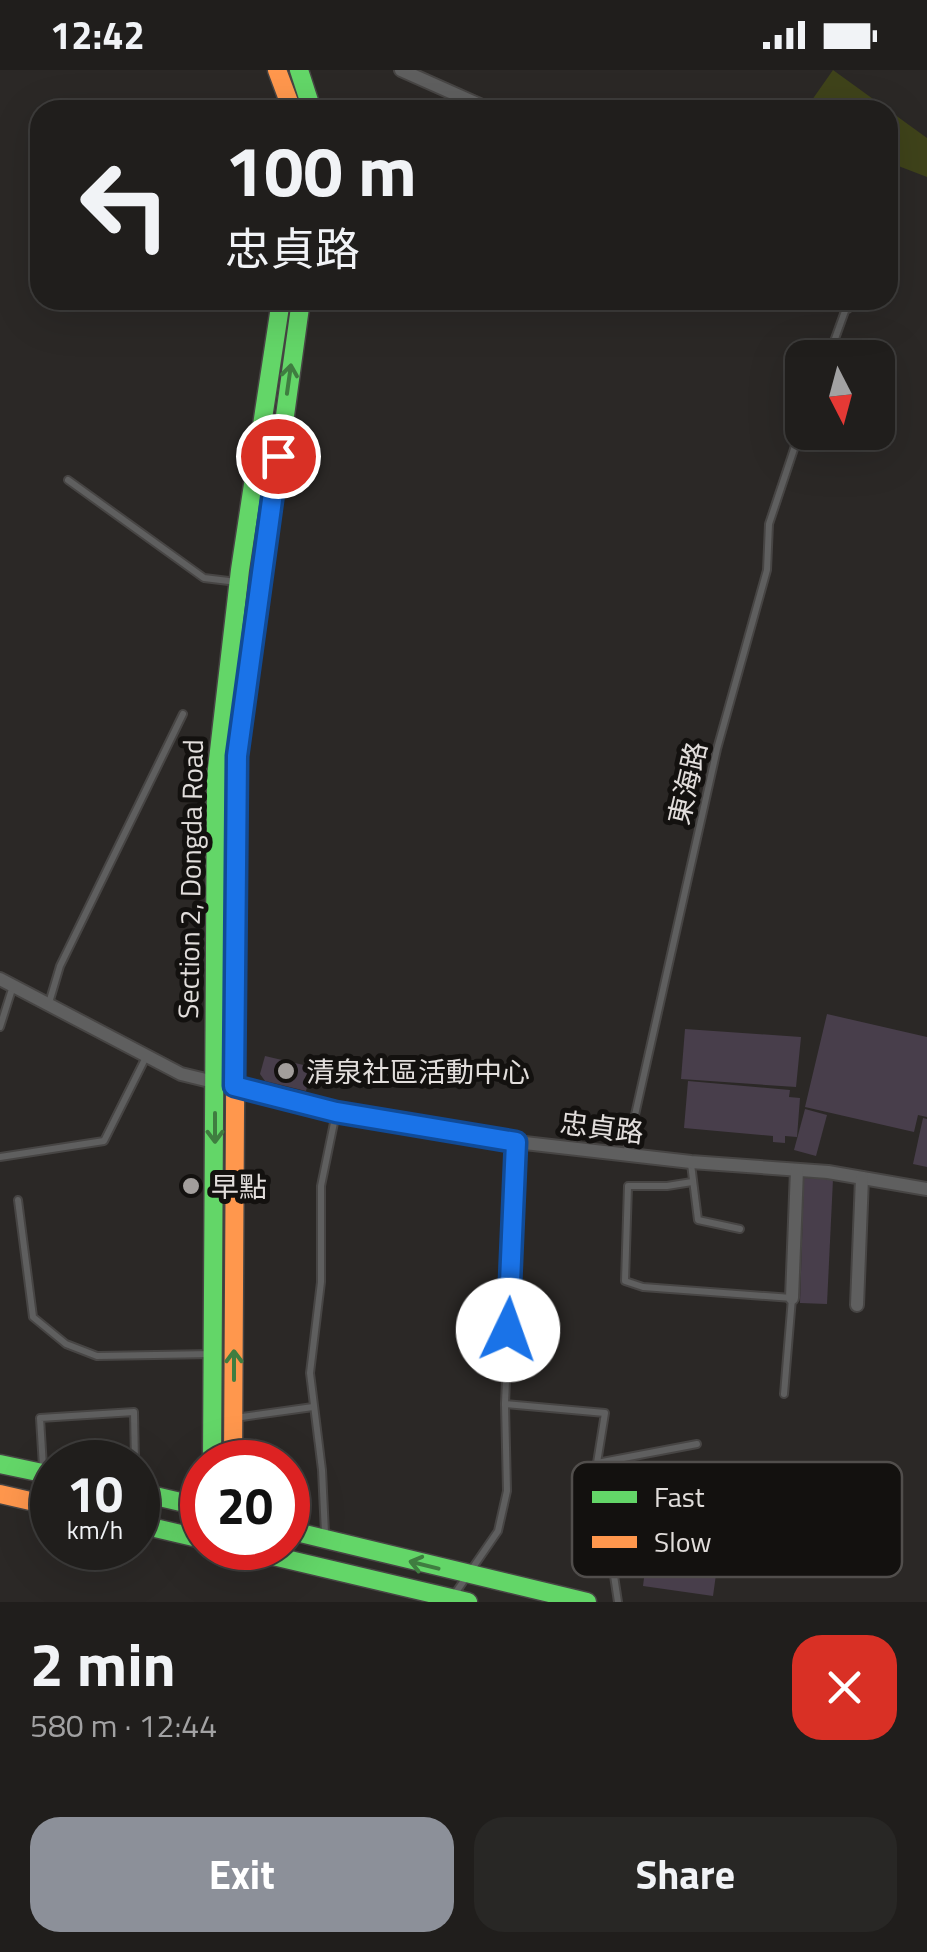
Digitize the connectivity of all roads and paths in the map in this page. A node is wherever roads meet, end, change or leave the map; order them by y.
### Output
1 (277, 70) edge
2 (299, 70) edge
3 (401, 70) edge
4 (288, 100) edge
5 (309, 100) edge
6 (468, 100) edge
7 (280, 310) edge
8 (300, 310) edge
9 (845, 310) edge
10 (835, 340) edge
11 (794, 450) edge
12 (68, 480) dead end
13 (262, 572) junction
14 (239, 576) junction
15 (183, 714) dead end
16 (7, 982) edge
17 (49, 1004) junction
18 (0, 1028) edge
19 (146, 1057) junction
20 (215, 1082) junction
21 (234, 1086) junction
22 (336, 1112) junction
23 (516, 1142) junction
24 (626, 1155) junction
25 (0, 1157) edge
26 (691, 1162) junction
27 (797, 1170) junction
28 (862, 1178) junction
29 (692, 1182) junction
30 (927, 1189) edge
31 (18, 1200) dead end
32 (740, 1229) dead end
33 (792, 1298) junction
34 (857, 1306) dead end
35 (214, 1354) junction
36 (784, 1394) dead end
37 (505, 1404) junction
38 (314, 1407) junction
39 (234, 1418) junction
40 (43, 1440) edge
41 (135, 1440) edge
42 (212, 1440) edge
43 (234, 1440) edge
44 (696, 1444) dead end
45 (598, 1462) edge
46 (608, 1462) edge
47 (0, 1464) edge
48 (30, 1470) edge
49 (0, 1494) edge
50 (30, 1501) edge
51 (310, 1536) edge
52 (326, 1541) junction
53 (310, 1565) edge
54 (470, 1576) junction
55 (614, 1577) edge
56 (459, 1600) edge
57 (587, 1602) edge
58 (618, 1602) edge

1 - 4 street
2 - 5 street
3 - 6 street
7 - 14 street, Section 2, Dongda Road
13 -> 8 street, Section 2, Dongda Road
9 - 10 lane
11 - 24 lane, 東海路
12 - 14 lane
13 - 14 street
13 - 21 street, Section 2, Dongda Road
14 - 20 street, Section 2, Dongda Road
15 - 17 lane
16 - 17 street, 忠貞路
16 - 18 lane
17 - 19 street, 忠貞路
19 - 20 street, 忠貞路
19 - 25 lane
20 - 21 street, 忠貞路
20 -> 35 street, Section 2, Dongda Road
21 - 22 street, 忠貞路
39 -> 21 street, Section 2, Dongda Road
22 - 23 street, 忠貞路
22 - 38 lane
23 - 24 street, 忠貞路
23 - 37 lane
24 - 26 street, 忠貞路
26 - 27 street, 忠貞路
26 - 29 lane
27 - 28 street, 忠貞路
27 - 33 street
28 - 30 street, 忠貞路
28 - 34 street
29 - 32 lane
29 - 33 lane
31 - 35 lane
33 - 36 lane
35 - 42 street, Section 2, Dongda Road
37 - 45 lane
37 - 54 lane
38 - 39 lane
38 - 52 lane
39 - 43 street, Section 2, Dongda Road
40 - 41 lane
44 - 46 lane
47 - 48 street
49 - 50 street
51 - 52 street
54 -> 52 street
53 - 56 street
54 - 56 lane
54 - 57 street
55 - 58 lane

